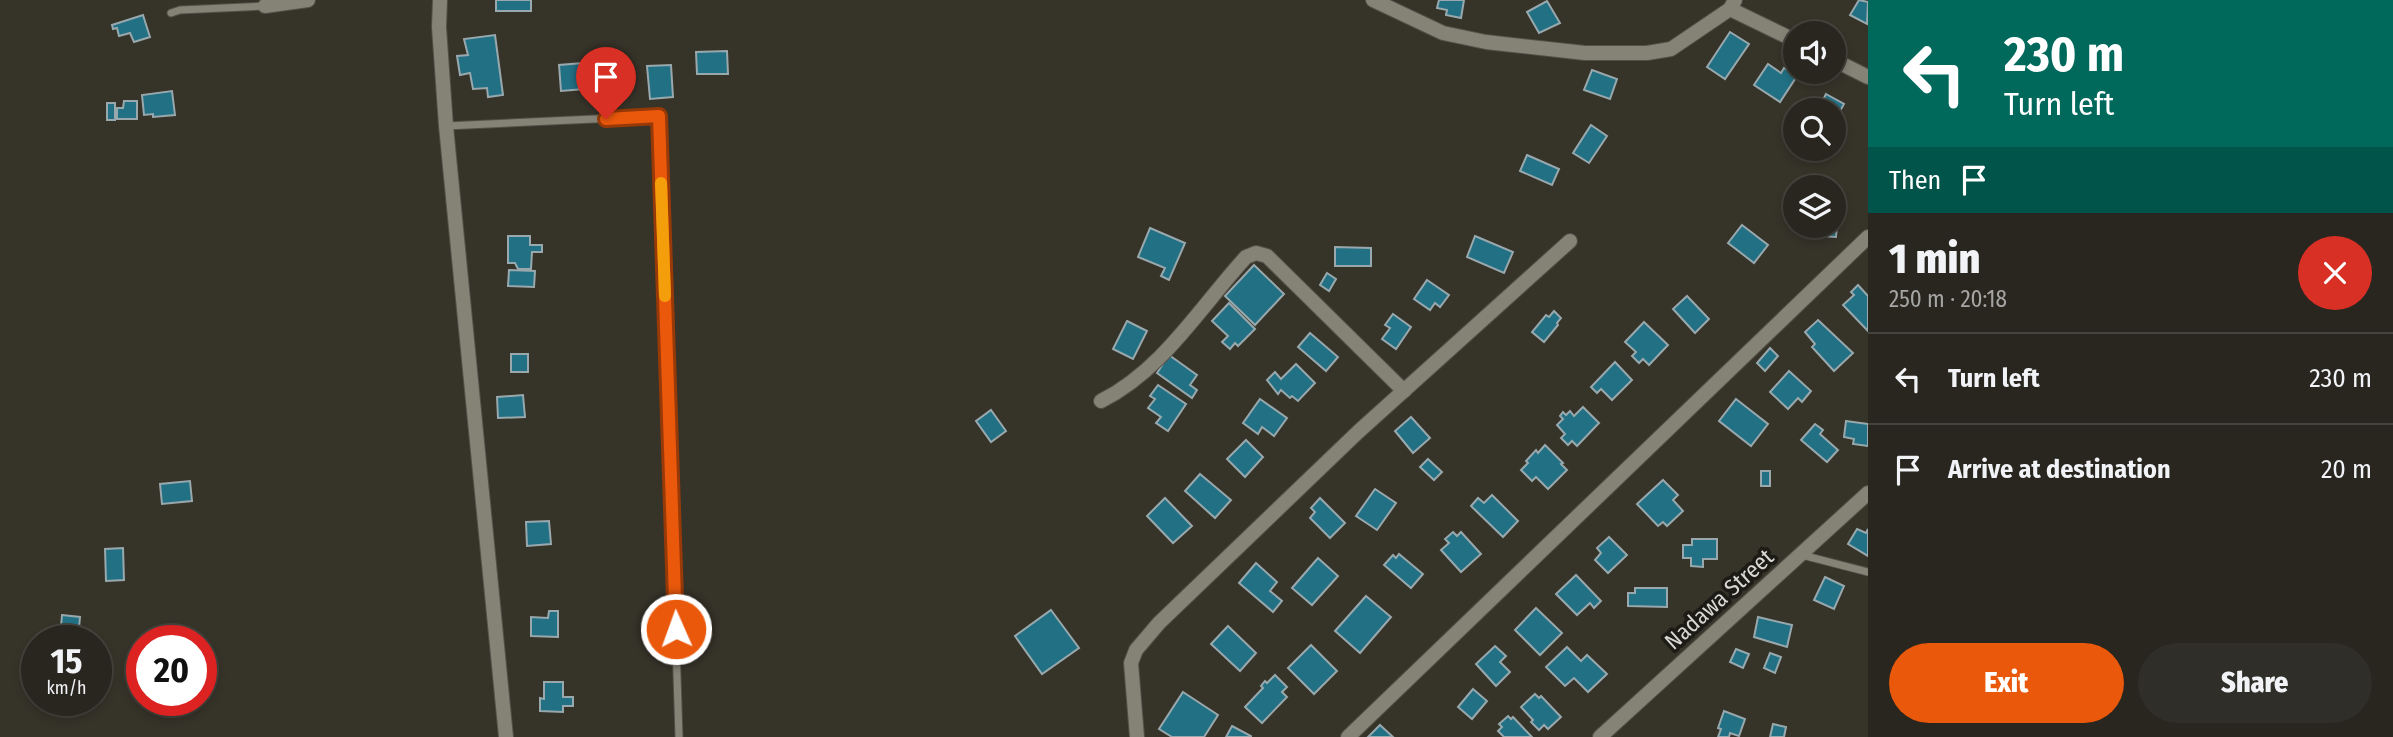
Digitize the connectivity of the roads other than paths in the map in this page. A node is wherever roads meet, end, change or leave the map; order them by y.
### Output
1 (308, 0) edge
2 (440, 0) edge
3 (1373, 0) edge
4 (265, 3) edge
5 (1733, 4) edge
6 (171, 13) dead end
7 (1783, 33) edge
8 (1846, 66) edge
9 (1868, 77) edge
10 (446, 126) junction
11 (1868, 237) edge
12 (1570, 242) dead end
13 (1404, 391) junction
14 (1101, 401) dead end
15 (1868, 492) edge
16 (1802, 555) junction
17 (1868, 572) edge
18 (506, 737) edge
19 (679, 737) edge
20 (1137, 737) edge
21 (1348, 737) edge
22 (1600, 737) edge

1 - 4 street
2 - 10 street
3 - 5 street
4 - 6 lane
5 - 7 street
8 - 9 street
10 - 18 street
10 - 19 lane
11 - 21 street
12 - 13 street
13 - 14 street
13 - 20 street
15 - 16 street, Nadawa Street
16 - 17 lane
16 - 22 street, Nadawa Street

